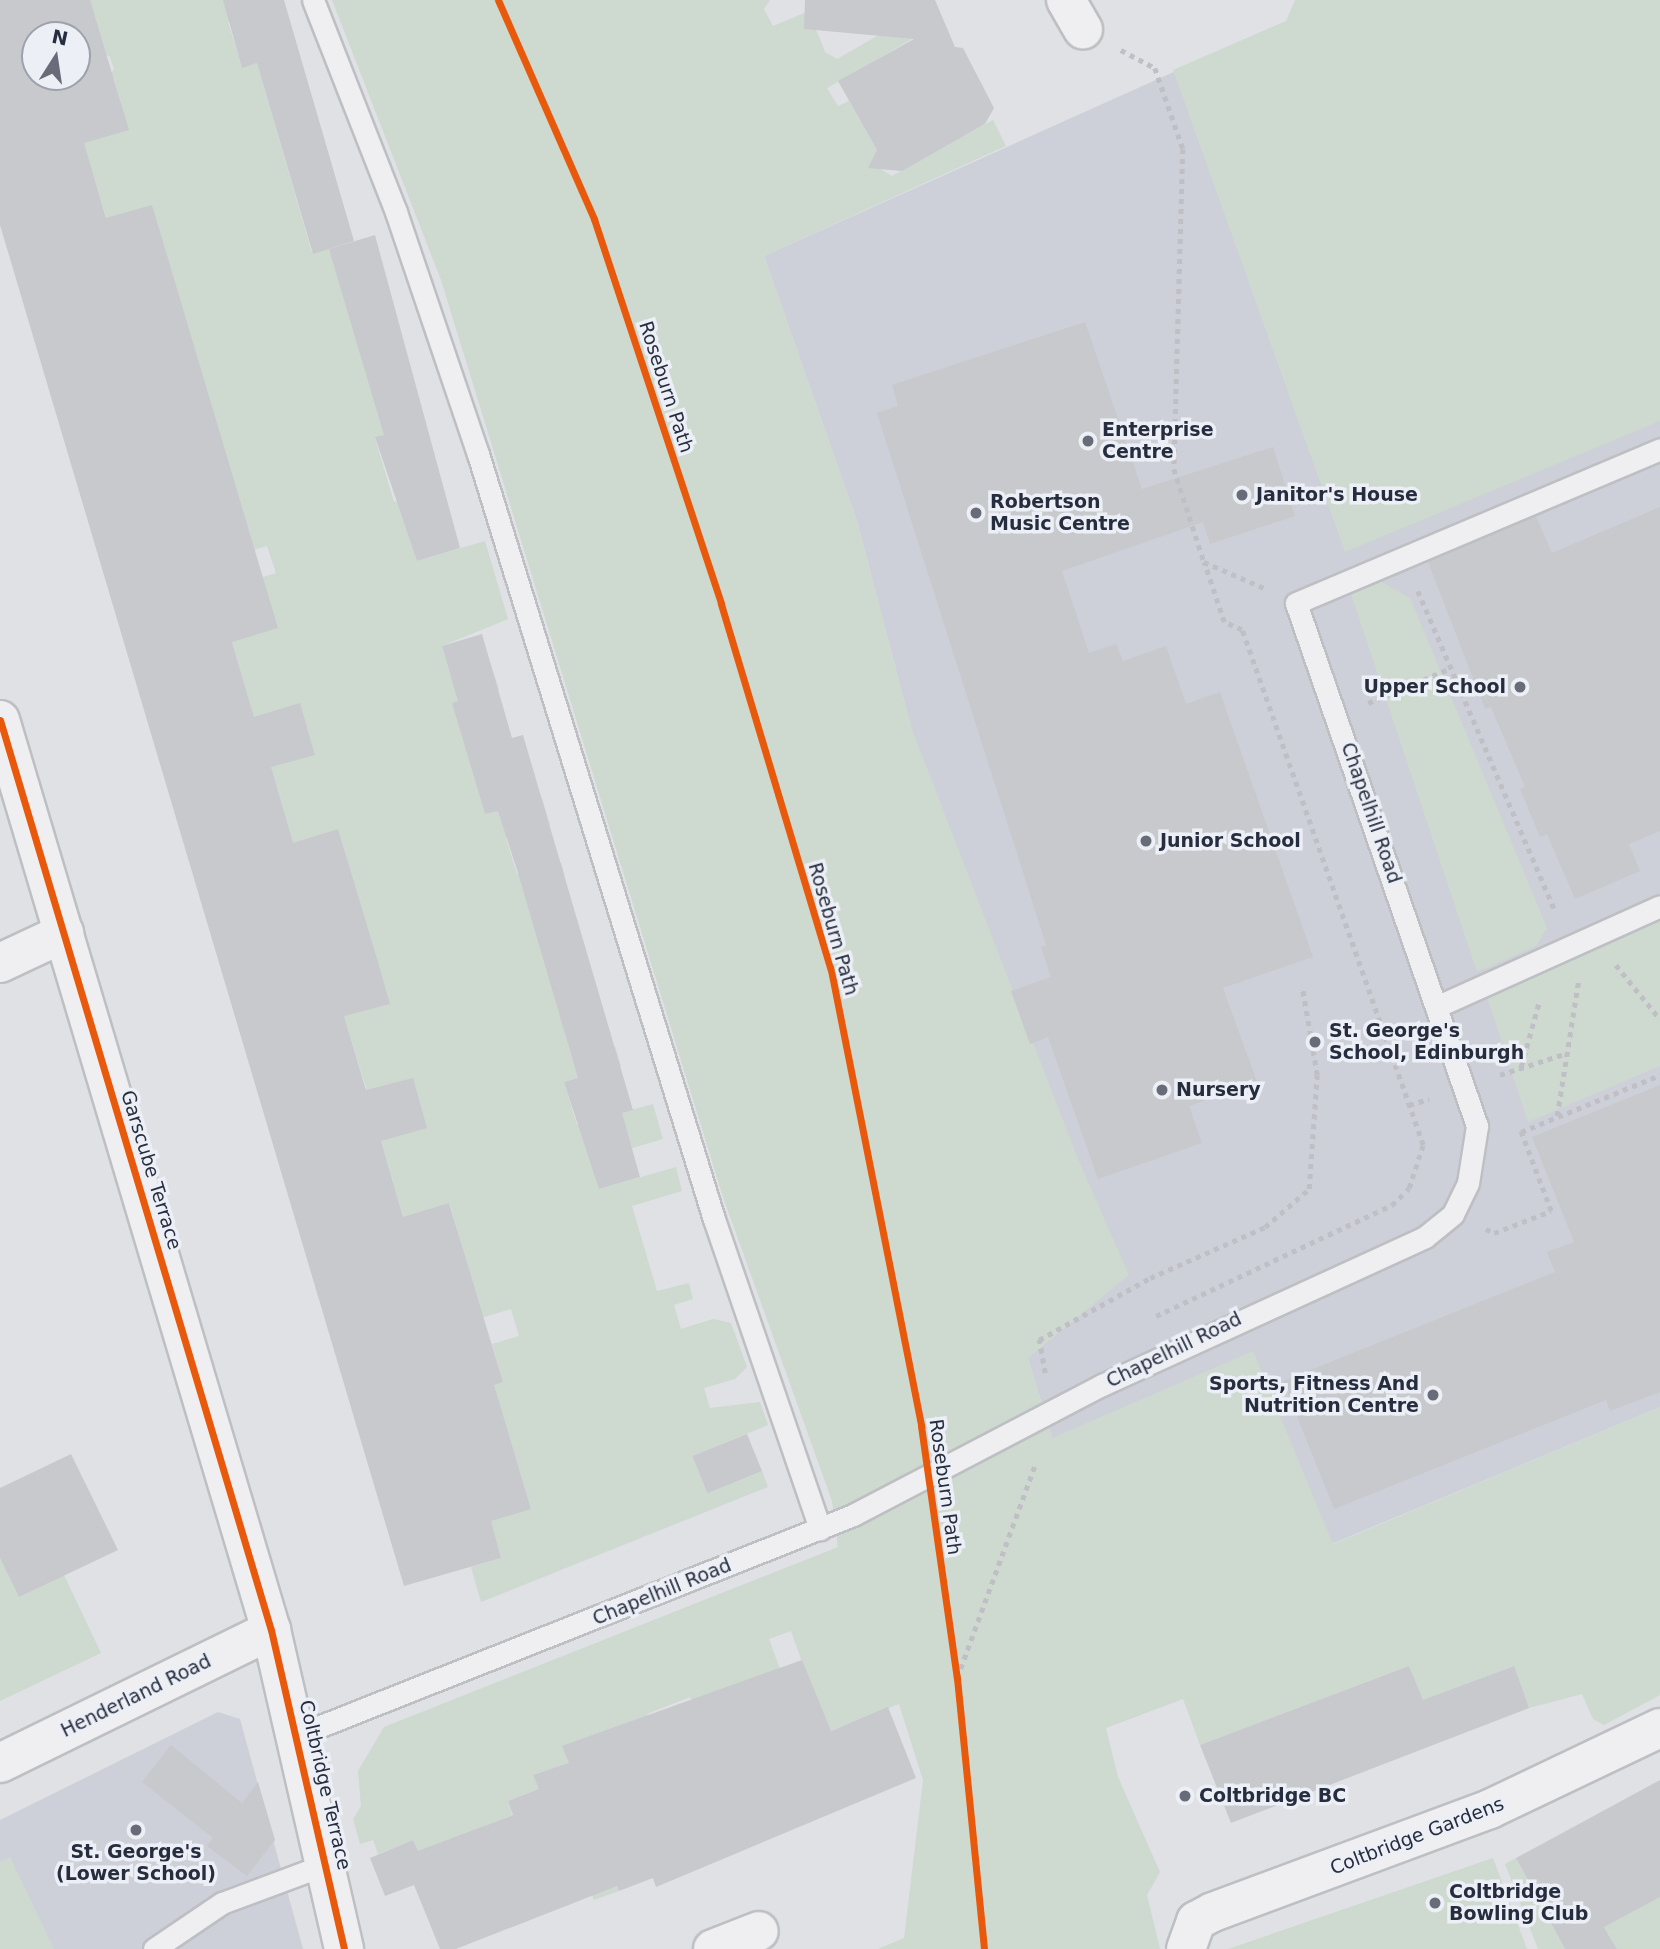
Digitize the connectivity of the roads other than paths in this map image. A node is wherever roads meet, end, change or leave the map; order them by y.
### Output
1 (313, 0) edge
2 (1660, 449) edge
3 (0, 720) edge
4 (1660, 906) edge
5 (64, 933) junction
6 (0, 963) edge
7 (1438, 1006) junction
8 (820, 1529) junction
9 (271, 1630) junction
10 (1660, 1728) edge
11 (299, 1735) junction
12 (0, 1763) edge
13 (327, 1864) junction
14 (759, 1931) dead end
15 (154, 1949) edge
16 (344, 1949) edge
17 (713, 1949) edge
18 (1186, 1949) edge

1 - 8 lane
2 - 7 lane, Chapelhill Road
3 - 5 street, Garscube Terrace
4 - 7 lane
5 - 6 street
5 - 9 street, Garscube Terrace
7 - 8 lane, Chapelhill Road
8 - 11 lane, Chapelhill Road
9 - 11 street, Coltbridge Terrace
9 - 12 street, Henderland Road
10 - 18 street, Coltbridge Gardens
11 - 13 street, Coltbridge Terrace
13 - 15 lane
13 - 16 street, Coltbridge Terrace
14 - 17 street

